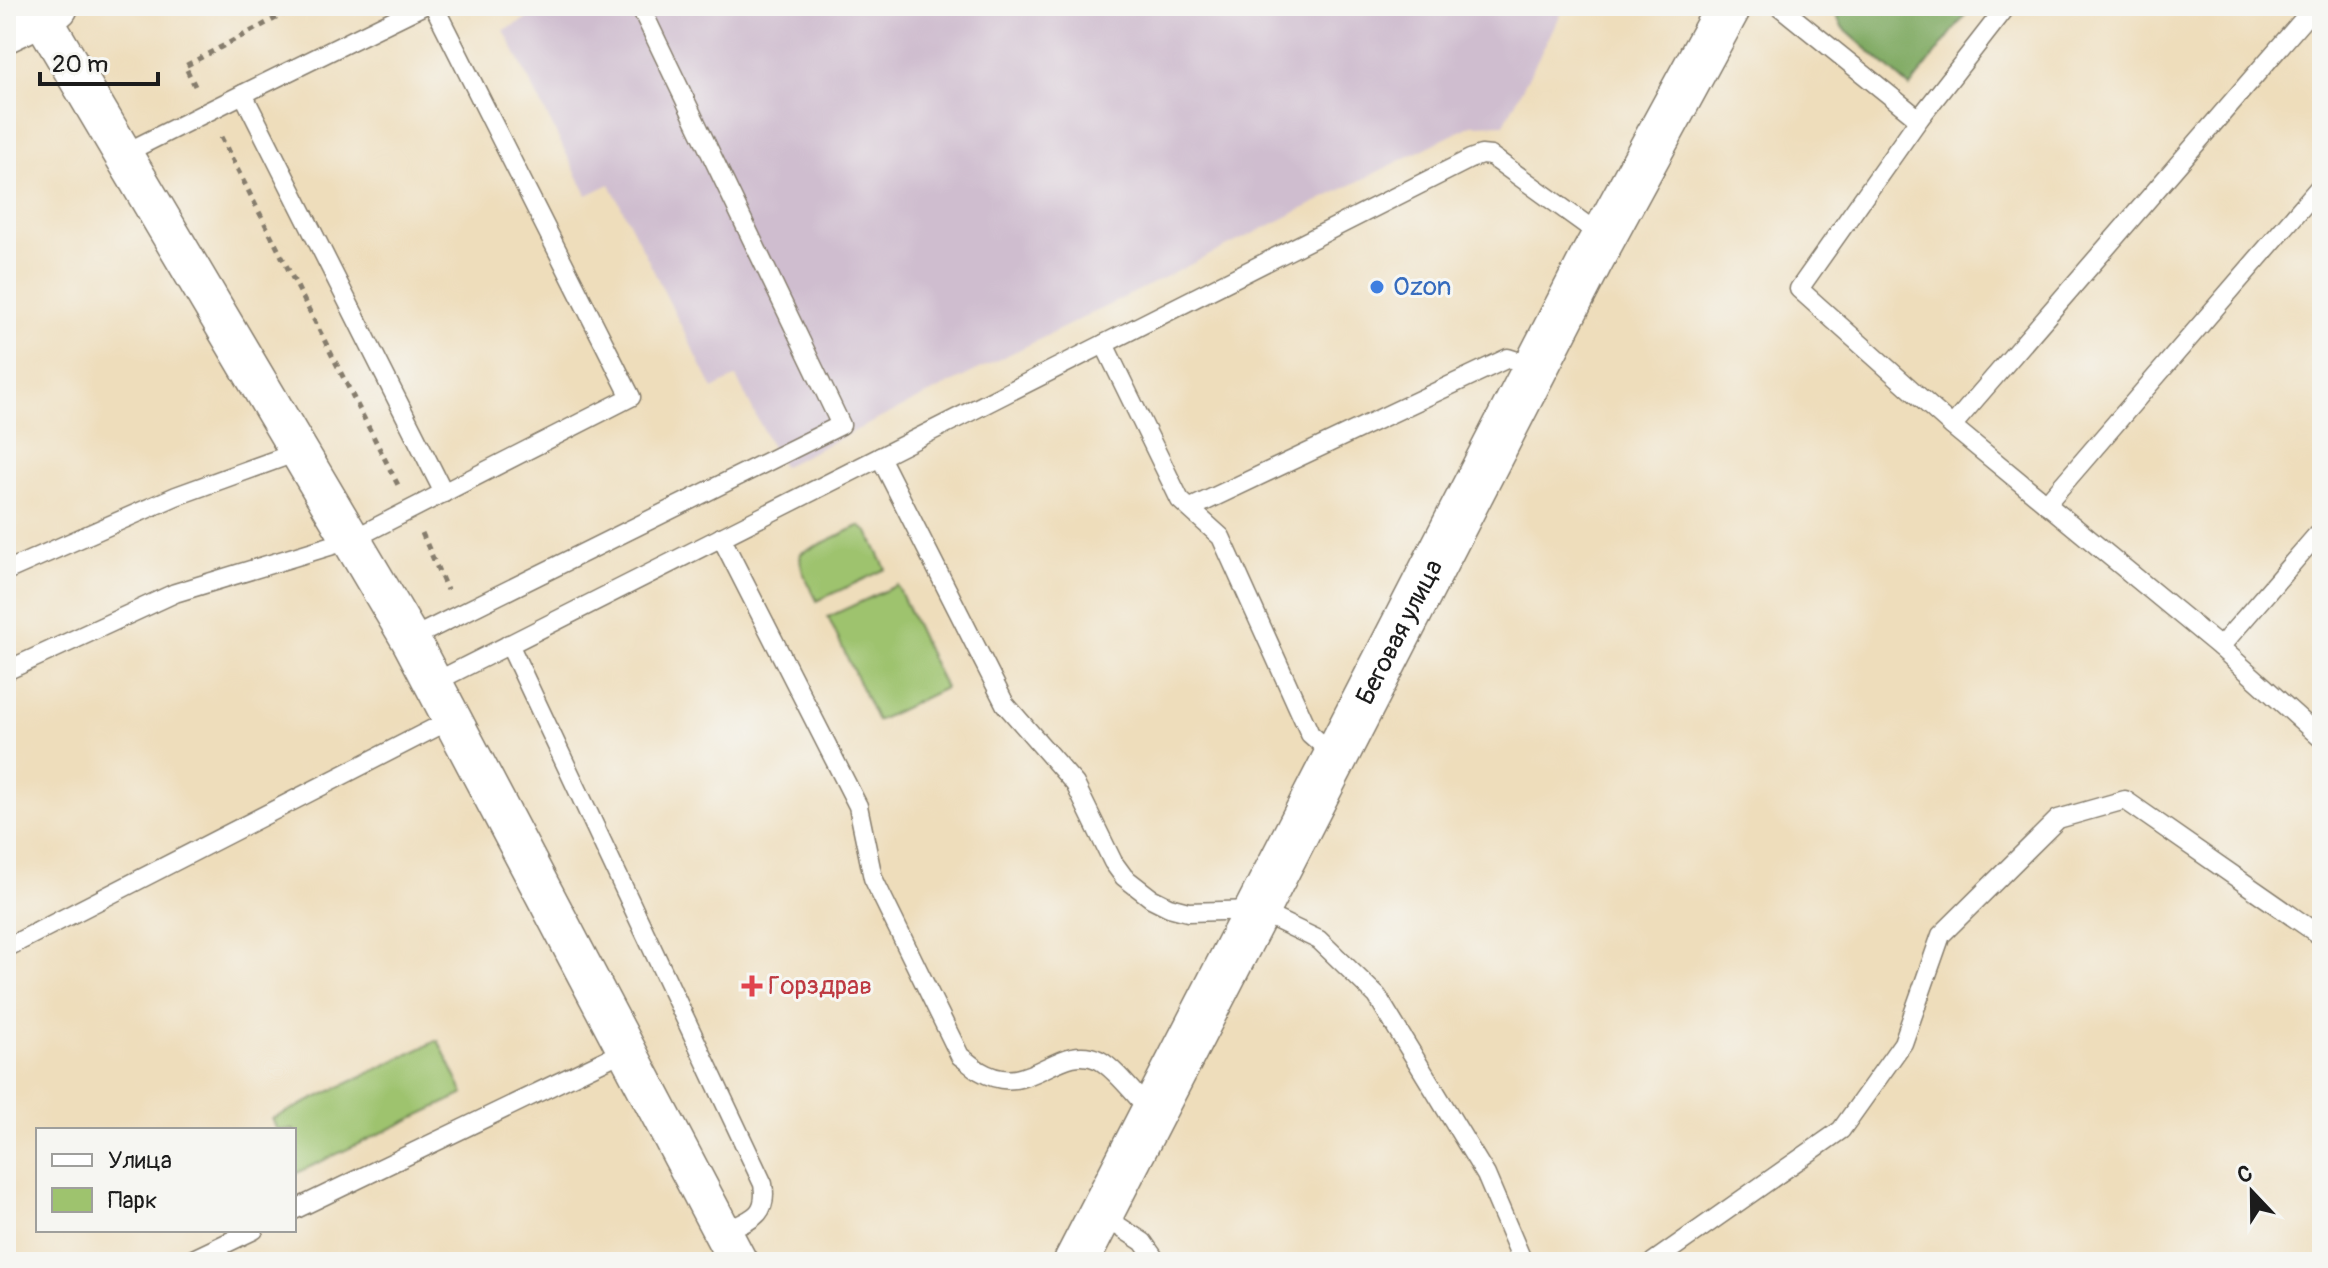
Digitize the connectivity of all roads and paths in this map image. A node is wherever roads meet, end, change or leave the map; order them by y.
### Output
1 (422, 6) edge
2 (434, 6) edge
3 (640, 6) edge
4 (1729, 6) edge
5 (1779, 6) edge
6 (2007, 6) edge
7 (2315, 6) edge
8 (34, 14) edge
9 (243, 94) junction
10 (1919, 119) junction
11 (123, 154) junction
12 (2322, 184) edge
13 (1603, 237) junction
14 (1104, 344) junction
15 (1536, 367) junction
16 (1952, 426) junction
17 (300, 451) junction
18 (880, 457) junction
19 (444, 493) junction
20 (2046, 504) junction
21 (1191, 508) junction
22 (2322, 529) edge
23 (721, 537) junction
24 (353, 539) junction
25 (6, 571) edge
26 (410, 639) junction
27 (509, 644) junction
28 (2220, 647) junction
29 (6, 671) edge
30 (433, 683) junction
31 (452, 719) junction
32 (2322, 739) edge
33 (1335, 756) junction
34 (1256, 910) junction
35 (2322, 937) edge
36 (6, 948) edge
37 (626, 1050) junction
38 (1152, 1113) junction
39 (296, 1209) edge
40 (1100, 1214) junction
41 (250, 1232) edge
42 (730, 1247) edge
43 (187, 1262) edge
44 (1076, 1262) edge
45 (1157, 1262) edge
46 (1523, 1262) edge
47 (1653, 1262) edge

1 - 9 lane
2 - 19 lane
3 - 26 lane
4 - 13 street, Беговая улица
5 - 10 lane
6 - 10 lane
7 - 16 lane
8 - 11 street
9 - 11 lane
9 - 19 lane
10 - 16 lane
11 - 17 street
12 - 20 lane
13 - 14 lane
13 - 15 street, Беговая улица
14 - 18 lane
14 - 21 lane
15 - 21 lane
15 - 33 street, Беговая улица
16 - 20 lane
17 - 24 street
17 - 25 lane
18 - 23 lane
18 - 34 lane
19 - 24 lane
20 - 28 lane
21 - 33 lane
22 - 28 lane
23 - 27 lane
23 - 38 lane
24 - 26 street
24 - 29 lane
26 - 30 street
27 - 30 lane
27 - 42 lane
28 - 32 lane
30 - 31 street
31 - 36 lane
31 - 37 street
33 - 34 street, Беговая улица
34 - 38 street, Беговая улица
34 - 46 lane
35 - 47 lane
37 - 39 lane
37 - 42 street
38 - 40 street, Беговая улица
40 - 44 street, Беговая улица
40 - 45 lane
41 - 43 lane

